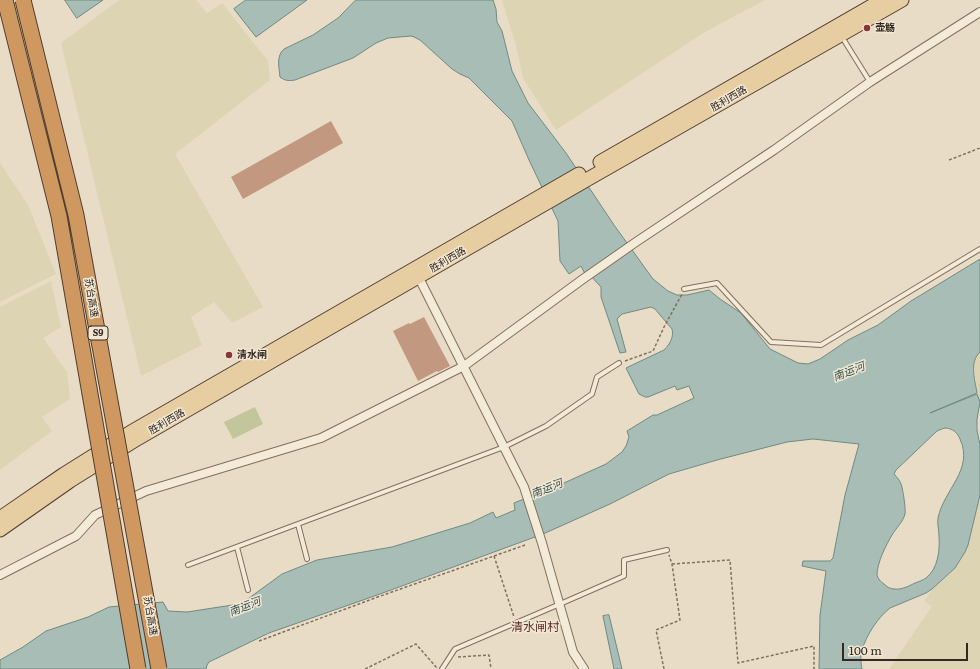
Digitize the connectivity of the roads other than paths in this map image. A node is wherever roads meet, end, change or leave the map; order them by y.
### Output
1 (5, 0) edge
2 (23, 0) edge
3 (882, 0) edge
4 (902, 0) edge
5 (980, 12) edge
6 (838, 31) junction
7 (870, 82) junction
8 (980, 249) edge
9 (416, 273) junction
10 (684, 290) road end
11 (619, 363) road end
12 (464, 366) junction
13 (504, 447) junction
14 (0, 518) edge
15 (298, 524) junction
16 (0, 530) edge
17 (237, 547) junction
18 (667, 550) road end
19 (307, 559) dead end
20 (188, 565) dead end
21 (0, 575) edge
22 (248, 590) dead end
23 (560, 604) junction
24 (138, 669) edge
25 (160, 669) edge
26 (442, 669) edge
27 (584, 669) edge

1 - 24 highway, 苏台高速 / S9, bridge
2 - 25 highway, 苏台高速 / S9, bridge
3 - 6 main road, 胜利西路
4 - 6 main road, 胜利西路
5 - 7 street
6 - 7 lane
6 - 9 main road, 胜利西路
7 - 12 street
8 - 10 lane
9 - 12 street
9 - 14 main road, 胜利西路
9 - 16 main road, 胜利西路
11 - 13 lane
12 - 13 street
12 - 21 street
13 - 15 lane
13 - 23 street
15 - 17 lane
15 - 19 lane
17 - 20 lane
17 - 22 lane
18 - 23 lane
23 - 26 lane
23 - 27 street

